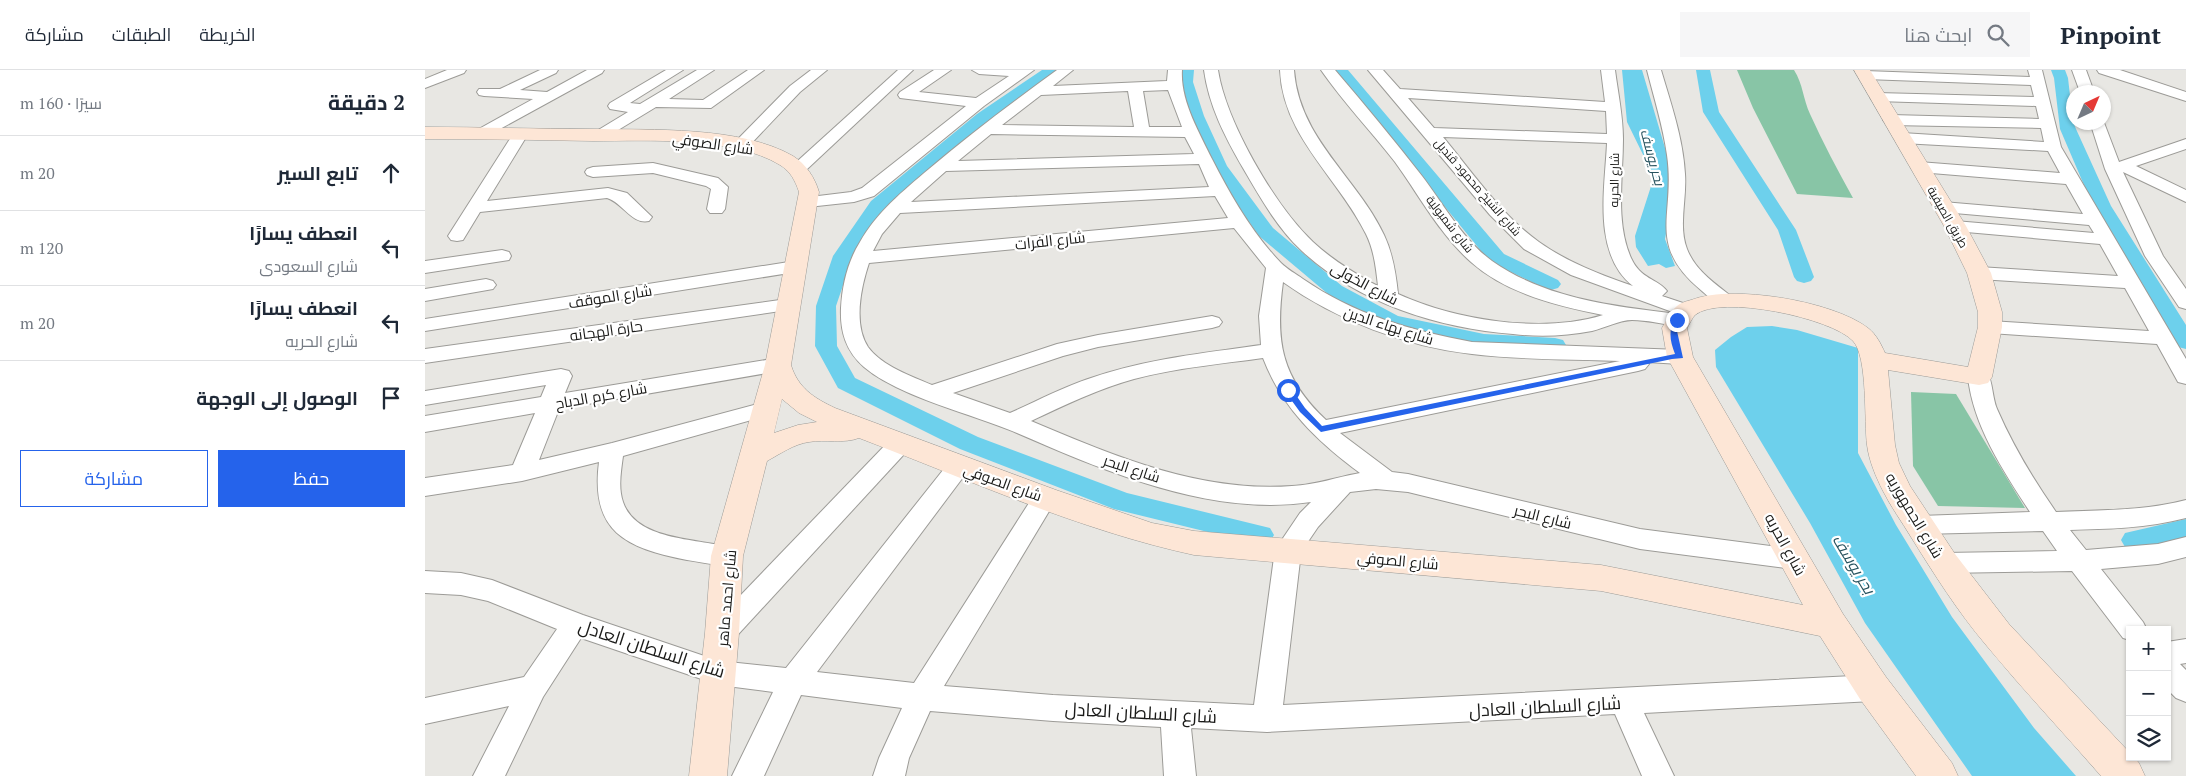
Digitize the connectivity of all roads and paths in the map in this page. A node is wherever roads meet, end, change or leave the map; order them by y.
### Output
1 (459, 70) edge
2 (551, 70) edge
3 (597, 70) edge
4 (676, 70) edge
5 (707, 70) edge
6 (757, 70) edge
7 (820, 70) edge
8 (906, 70) edge
9 (945, 70) edge
10 (979, 70) edge
11 (1067, 70) edge
12 (1211, 70) edge
13 (1287, 70) edge
14 (1328, 70) edge
15 (1375, 70) edge
16 (1608, 70) edge
17 (1654, 70) edge
18 (2079, 70) edge
19 (2104, 70) edge
20 (1024, 72) edge
21 (1863, 72) edge
22 (2135, 73) edge
23 (2036, 76) edge
24 (1175, 78) edge
25 (425, 84) edge
26 (2084, 85) edge
27 (1135, 87) junction
28 (1038, 91) junction
29 (484, 92) dead end
30 (501, 93) junction
31 (1395, 93) junction
32 (549, 96) junction
33 (1877, 97) junction
34 (2186, 97) edge
35 (2043, 102) junction
36 (979, 103) junction
37 (648, 106) junction
38 (1613, 108) junction
39 (1891, 120) junction
40 (2048, 124) junction
41 (988, 129) junction
42 (2101, 130) edge
43 (1142, 131) junction
44 (1191, 132) junction
45 (1431, 132) junction
46 (425, 133) edge
47 (482, 133) junction
48 (520, 134) junction
49 (1902, 138) junction
50 (1615, 139) junction
51 (2186, 144) edge
52 (741, 145) junction
53 (2053, 147) junction
54 (601, 150) junction
55 (1203, 159) junction
56 (942, 166) junction
57 (1919, 167) junction
58 (2118, 167) junction
59 (798, 169) junction
60 (2071, 179) junction
61 (1220, 191) junction
62 (582, 196) junction
63 (2186, 197) edge
64 (808, 202) junction
65 (1943, 207) junction
66 (474, 208) junction
67 (895, 208) junction
68 (716, 209) dead end
69 (643, 216) dead end
70 (2095, 220) junction
71 (1239, 222) junction
72 (1955, 226) junction
73 (457, 236) dead end
74 (2105, 239) junction
75 (502, 256) dead end
76 (861, 258) junction
77 (795, 267) junction
78 (425, 268) edge
79 (1275, 268) junction
80 (1979, 273) junction
81 (2131, 283) junction
82 (486, 285) dead end
83 (425, 295) edge
84 (1388, 297) junction
85 (2186, 303) edge
86 (787, 305) junction
87 (1696, 309) junction
88 (1628, 314) junction
89 (1212, 322) dead end
90 (425, 325) edge
91 (1585, 326) junction
92 (1990, 327) junction
93 (2163, 338) junction
94 (1272, 350) junction
95 (1593, 353) junction
96 (425, 356) edge
97 (1676, 357) junction
98 (1874, 359) junction
99 (778, 365) junction
100 (1979, 377) junction
101 (2186, 377) edge
102 (933, 392) junction
103 (425, 398) edge
104 (551, 403) junction
105 (765, 409) junction
106 (1011, 422) junction
107 (425, 424) edge
108 (1321, 429) junction
109 (871, 433) junction
110 (900, 444) junction
111 (611, 451) junction
112 (752, 457) junction
113 (959, 466) junction
114 (523, 472) junction
115 (1386, 480) junction
116 (1343, 485) junction
117 (425, 487) edge
118 (1045, 498) junction
119 (2186, 509) edge
120 (2051, 522) junction
121 (1920, 525) junction
122 (2186, 547) edge
123 (1288, 550) junction
124 (727, 556) junction
125 (1794, 559) junction
126 (2081, 562) junction
127 (1944, 563) junction
128 (425, 582) edge
129 (575, 624) junction
130 (1831, 624) junction
131 (2130, 626) edge
132 (722, 633) junction
133 (2186, 651) edge
134 (2171, 653) edge
135 (2168, 671) edge
136 (719, 673) junction
137 (793, 681) junction
138 (533, 688) junction
139 (1873, 688) junction
140 (2186, 689) edge
141 (921, 696) junction
142 (1624, 702) junction
143 (425, 711) edge
144 (1175, 714) junction
145 (1267, 719) junction
146 (489, 776) edge
147 (708, 776) edge
148 (748, 776) edge
149 (889, 776) edge
150 (1180, 776) edge
151 (1658, 776) edge
152 (1939, 776) edge
153 (2127, 776) edge

1 - 25 street
2 - 30 street
3 - 32 street
4 - 37 street
5 - 37 street
6 - 37 street
7 - 52 street
8 - 59 street
9 - 36 street
10 - 20 street
11 - 28 street, شارع البحر
12 - 84 street, شارع الخولى
13 - 84 street
14 - 88 street, شارع شمبولية
15 - 31 street, شارع الشيخ محمود قنديل
16 - 38 street, شارع الحريه
17 - 87 street
18 - 26 street
19 - 22 street
20 - 36 street
21 - 23 street
21 - 33 street, طريق الصيفية
22 - 34 street
23 - 35 street
24 - 27 street
24 - 44 street, شارع بهاء الدين
27 - 28 street
27 - 43 street
28 - 41 street, شارع البحر
29 - 30 street
30 - 32 street
31 - 38 street
31 - 45 street, شارع الشيخ محمود قنديل
32 - 47 street
33 - 35 street
33 - 39 street, طريق الصيفية
35 - 40 street
36 - 64 street
37 - 54 street
38 - 50 street, شارع الحريه
39 - 40 street
39 - 49 street, طريق الصيفية
40 - 53 street
41 - 43 street
41 - 56 street, شارع البحر
42 - 58 street
43 - 44 street
44 - 55 street, شارع بهاء الدين
45 - 50 street
45 - 87 street, شارع الشيخ محمود قنديل
46 - 47 street, شارع الصوفي
47 - 48 street, شارع الصوفي
48 - 54 street, شارع الصوفي
48 - 66 street
49 - 53 street
49 - 57 street, طريق الصيفية
50 - 87 street, شارع الحريه
51 - 58 street
52 - 54 street, شارع الصوفي
52 - 59 street, شارع الصوفي
53 - 60 street
54 - 62 street
54 - 68 street
55 - 56 street
55 - 61 street, شارع بهاء الدين
56 - 67 street, شارع البحر
57 - 60 street
57 - 65 street, طريق الصيفية
58 - 63 street
58 - 85 street
59 - 64 street
60 - 70 street
61 - 67 street
61 - 71 street, شارع بهاء الدين
62 - 66 street
62 - 69 street
64 - 77 street
65 - 70 street
65 - 72 street, طريق الصيفية
66 - 73 street
67 - 76 street, شارع البحر
70 - 74 street
71 - 76 street, شارع الفرات
71 - 79 street, شارع بهاء الدين
72 - 74 street
72 - 80 street, طريق الصيفية
74 - 81 street
75 - 78 street
76 - 102 street, شارع البحر
77 - 86 street
77 - 90 street, شارع الموقف
79 - 94 street
79 - 95 street, شارع بهاء الدين
80 - 81 street
80 - 92 street, طريق الصيفية
81 - 93 street
82 - 83 street
84 - 91 street, شارع الخولى
86 - 96 street, حارة الهجانه
86 - 99 street
87 - 88 street, شارع شمبولية
87 - 97 street, شارع الحريه
87 - 98 street, شارع الجمهوريه
88 - 91 street, شارع الخولى
89 - 102 street
91 - 95 street
92 - 93 street
92 - 100 street, طريق الصيفية
93 - 101 street
94 - 106 street
94 - 108 street
95 - 97 street, شارع بهاء الدين
97 - 108 street
97 - 125 street, شارع الحريه
98 - 100 street
98 - 121 street, شارع الجمهوريه
99 - 104 street, شارع كرم الدباح
99 - 105 street, شارع احمد ماهر
99 - 109 street, شارع الصوفي
100 - 120 street
102 - 106 street, شارع البحر
103 - 104 street
104 - 107 street, شارع كرم الدباح
104 - 114 street
105 - 111 street
105 - 112 street, شارع احمد ماهر
106 - 116 street, شارع البحر
108 - 115 street
109 - 110 street, شارع الصوفي
109 - 112 street
110 - 113 street, شارع الصوفي
110 - 132 street
111 - 114 street
111 - 124 street
112 - 124 street, شارع احمد ماهر
113 - 118 street, شارع الصوفي
113 - 137 street
114 - 117 street
115 - 116 street, شارع البحر
115 - 125 street, شارع البحر
116 - 123 street
118 - 123 street, شارع الصوفي
118 - 141 street
119 - 120 street
120 - 121 street
120 - 126 street
121 - 127 street, شارع الجمهوريه
122 - 126 street
123 - 130 street, شارع الصوفي
123 - 145 street
124 - 132 street, شارع احمد ماهر
125 - 130 street, شارع الحريه
126 - 127 street
126 - 131 street
127 - 153 street, شارع الجمهوريه
128 - 129 street, شارع السلطان العادل
129 - 136 street, شارع السلطان العادل
129 - 138 street
130 - 139 street, شارع الحريه
132 - 136 street, شارع احمد ماهر
133 - 134 street
135 - 140 street
136 - 137 street, شارع السلطان العادل
136 - 147 street, شارع احمد ماهر
137 - 141 street, شارع السلطان العادل
137 - 148 street
138 - 143 street
138 - 146 street
139 - 142 street, شارع السلطان العادل
139 - 152 street, شارع الحريه
141 - 144 street, شارع السلطان العادل
141 - 149 street
142 - 145 street, شارع السلطان العادل
142 - 151 street
144 - 145 street, شارع السلطان العادل
144 - 150 street

